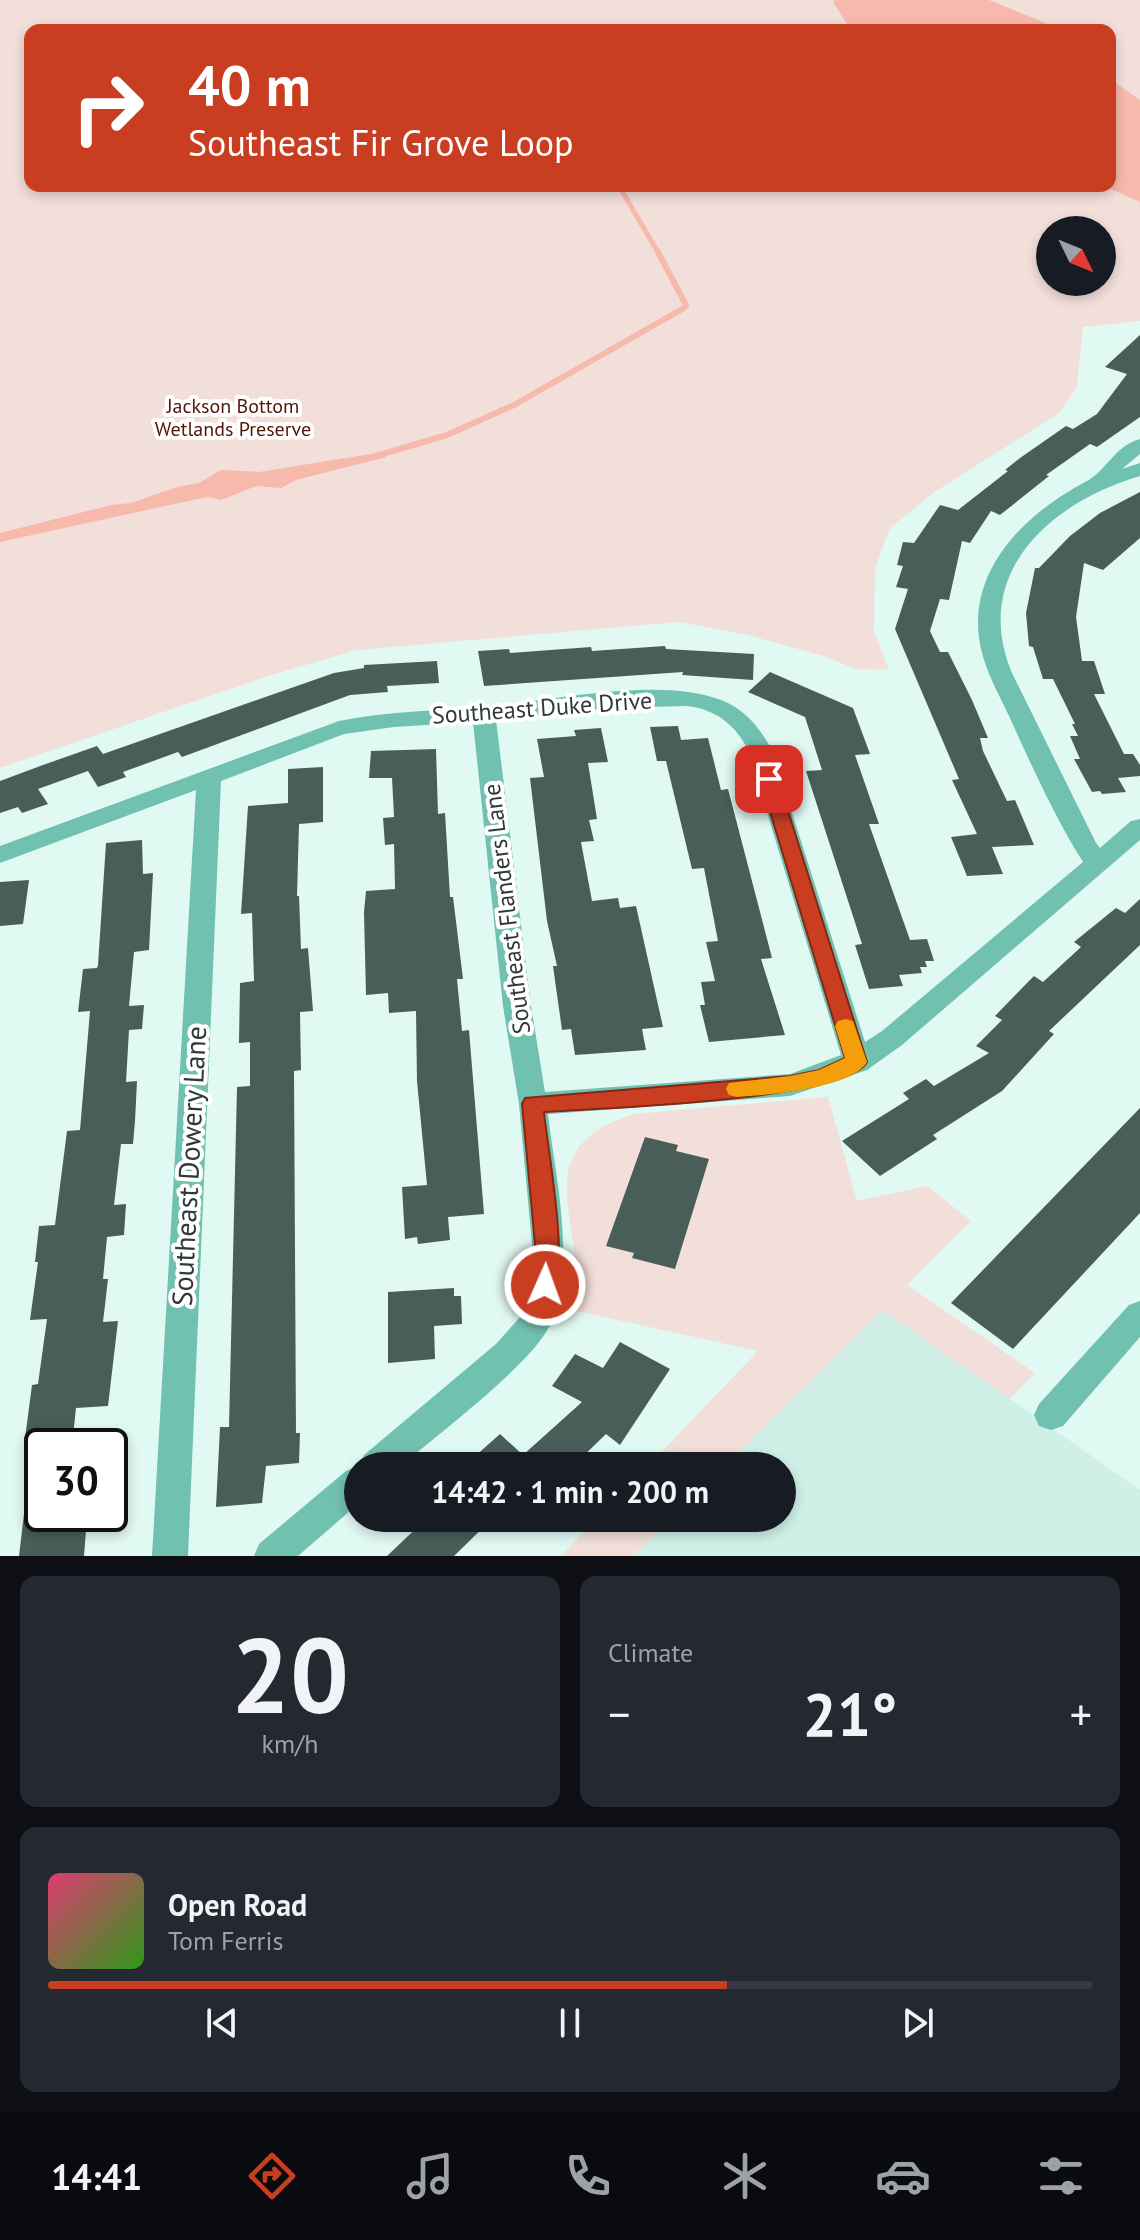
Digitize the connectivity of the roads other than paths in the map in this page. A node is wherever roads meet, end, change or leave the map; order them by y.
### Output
1 (1140, 445) edge
2 (1140, 469) edge
3 (1109, 478) junction
4 (484, 714) junction
5 (209, 776) junction
6 (1140, 827) edge
7 (0, 855) edge
8 (1097, 864) junction
9 (857, 1062) junction
10 (533, 1104) junction
11 (1140, 1315) edge
12 (1051, 1415) dead end
13 (392, 1452) edge
14 (344, 1494) edge
15 (170, 1556) edge
16 (272, 1556) edge

1 - 3 street
2 - 3 street
3 - 8 street
4 - 5 street, Southeast Duke Drive
4 - 9 street, Southeast Duke Drive
4 - 10 street, Southeast Flanders Lane
5 - 7 street, Southeast Duke Drive
5 - 15 street, Southeast Dowery Lane
6 - 8 street
8 - 9 street
9 - 10 street
10 - 13 street, Southeast Flanders Lane
11 - 12 street
14 - 16 street

